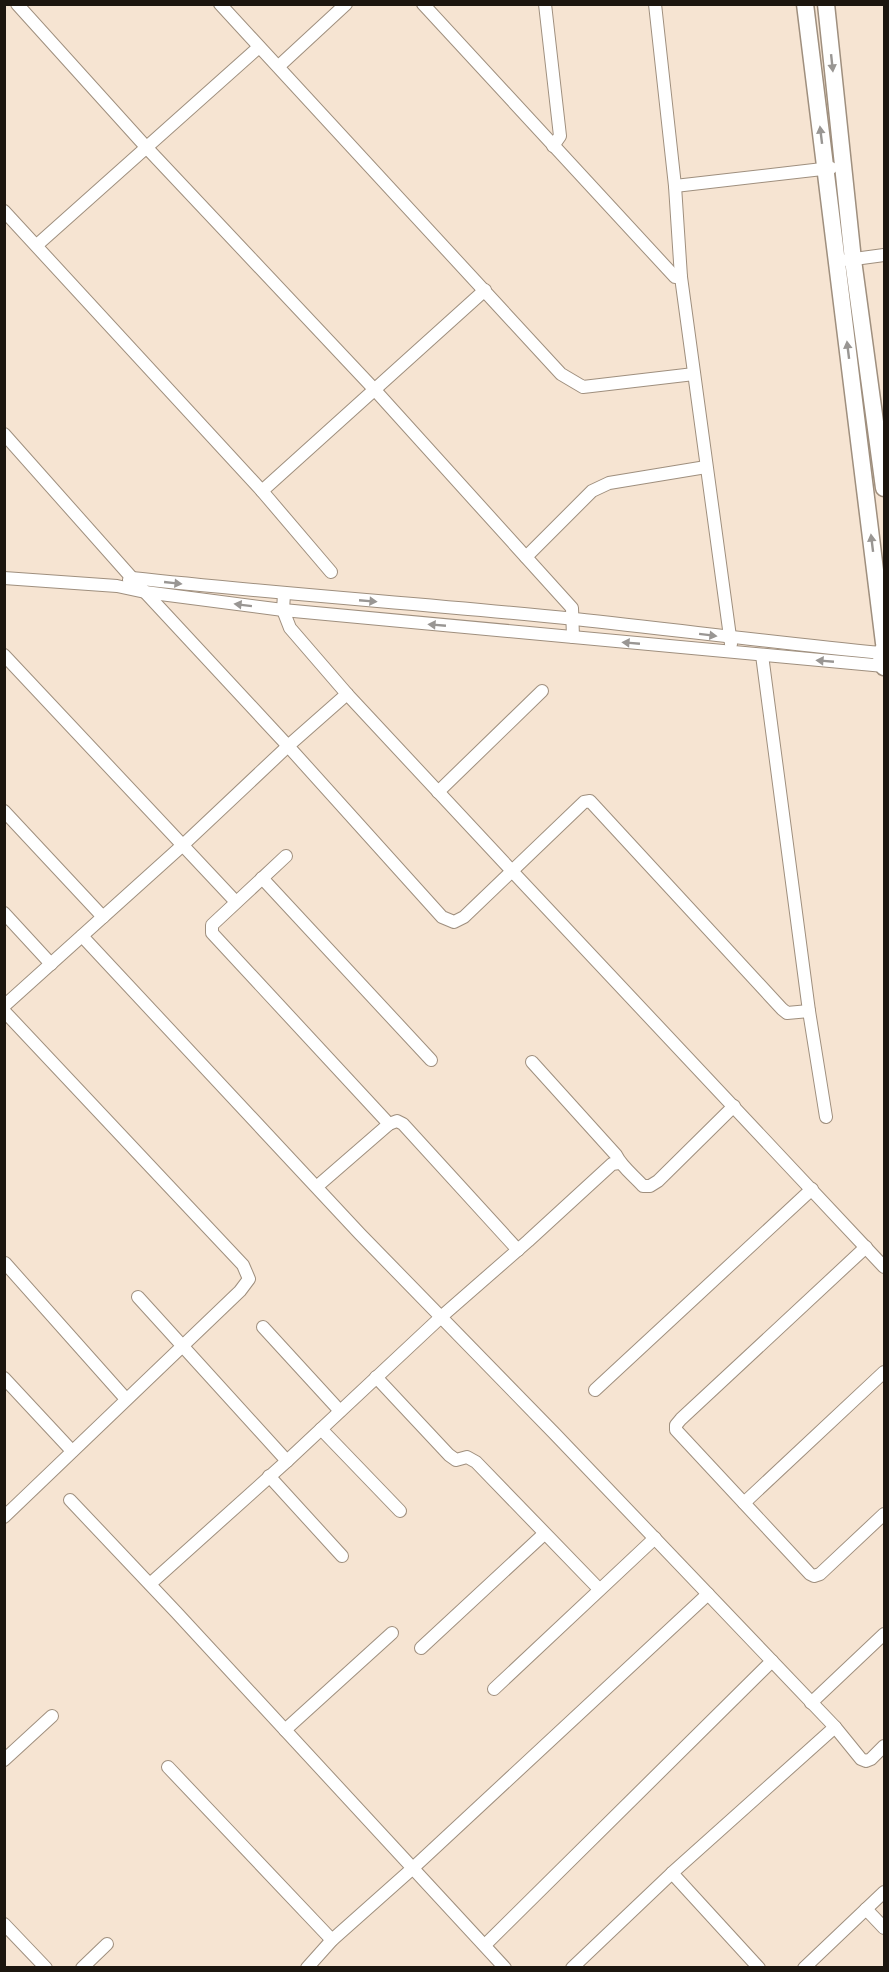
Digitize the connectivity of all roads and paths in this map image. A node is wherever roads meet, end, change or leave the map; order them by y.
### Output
1 (17, 4) edge
2 (220, 4) edge
3 (346, 4) edge
4 (423, 4) edge
5 (545, 4) edge
6 (655, 4) edge
7 (805, 4) edge
8 (826, 4) edge
9 (260, 47) junction
10 (279, 66) junction
11 (553, 146) junction
12 (147, 148) junction
13 (843, 166) junction
14 (825, 168) junction
15 (675, 186) junction
16 (4, 210) edge
17 (37, 245) junction
18 (885, 255) edge
19 (844, 261) junction
20 (681, 277) junction
21 (484, 290) junction
22 (694, 374) junction
23 (374, 389) junction
24 (4, 434) edge
25 (706, 466) junction
26 (885, 488) edge
27 (262, 491) junction
28 (526, 557) junction
29 (331, 572) dead end
30 (4, 578) edge
31 (132, 578) junction
32 (117, 586) junction
33 (145, 592) junction
34 (284, 594) junction
35 (283, 610) junction
36 (574, 619) junction
37 (573, 637) junction
38 (731, 638) junction
39 (731, 652) junction
40 (4, 655) edge
41 (762, 655) junction
42 (884, 655) edge
43 (542, 691) dead end
44 (347, 694) junction
45 (288, 746) junction
46 (438, 792) junction
47 (4, 811) edge
48 (184, 844) junction
49 (286, 856) dead end
50 (512, 871) junction
51 (262, 878) junction
52 (236, 902) junction
53 (4, 913) edge
54 (103, 917) junction
55 (82, 936) junction
56 (51, 964) junction
57 (4, 1006) edge
58 (4, 1011) edge
59 (809, 1011) junction
60 (431, 1060) dead end
61 (532, 1062) dead end
62 (734, 1106) junction
63 (826, 1117) dead end
64 (389, 1124) junction
65 (619, 1163) junction
66 (321, 1184) dead end
67 (812, 1189) junction
68 (866, 1247) junction
69 (518, 1250) junction
70 (4, 1263) edge
71 (885, 1267) edge
72 (138, 1297) dead end
73 (441, 1317) junction
74 (263, 1327) dead end
75 (181, 1347) junction
76 (885, 1372) edge
77 (376, 1377) junction
78 (4, 1378) edge
79 (595, 1390) dead end
80 (126, 1399) junction
81 (340, 1411) junction
82 (321, 1429) junction
83 (72, 1451) junction
84 (287, 1461) junction
85 (269, 1476) junction
86 (70, 1500) dead end
87 (744, 1503) junction
88 (400, 1511) dead end
89 (885, 1514) edge
90 (4, 1517) edge
91 (544, 1534) junction
92 (655, 1538) junction
93 (342, 1556) dead end
94 (150, 1584) junction
95 (599, 1589) junction
96 (708, 1594) junction
97 (392, 1633) dead end
98 (885, 1634) edge
99 (421, 1648) dead end
100 (772, 1662) junction
101 (494, 1689) dead end
102 (811, 1703) junction
103 (52, 1716) dead end
104 (835, 1726) junction
105 (285, 1730) junction
106 (885, 1746) edge
107 (4, 1760) edge
108 (168, 1767) dead end
109 (413, 1868) junction
110 (672, 1873) junction
111 (885, 1892) edge
112 (866, 1909) junction
113 (4, 1924) edge
114 (885, 1929) edge
115 (332, 1940) junction
116 (107, 1944) dead end
117 (485, 1945) junction
118 (46, 1968) edge
119 (81, 1968) edge
120 (307, 1968) edge
121 (505, 1968) edge
122 (572, 1968) edge
123 (759, 1968) edge
124 (804, 1968) edge

1 - 12 street
2 - 9 street
3 - 10 street
4 - 11 street
5 - 11 street
6 - 15 street
14 -> 7 street
8 -> 13 street
9 - 10 street
9 - 12 street
10 - 21 street
11 - 20 street
12 - 17 street
12 - 23 street
13 - 14 street
13 - 19 street
14 - 15 street
14 - 19 street
15 - 20 street
16 - 17 street
17 - 27 street
18 - 19 street
19 - 26 street
42 -> 19 street
20 - 22 street
21 - 22 street
21 - 23 street
22 - 25 street
23 - 27 street
23 - 28 street
24 - 31 street
25 - 28 street
25 - 38 street
27 - 29 street
28 - 36 street
30 - 32 street
31 - 32 street
31 - 33 street
31 -> 34 street
32 - 33 street
35 -> 33 street
33 - 45 street
34 - 35 street
34 -> 36 street
37 -> 35 street
35 - 44 street
36 - 37 street
36 -> 38 street
39 -> 37 street
38 - 39 street
38 - 42 street
39 - 41 street
40 - 48 street
42 -> 41 street
41 - 59 street
43 - 46 street
44 - 45 street
44 - 46 street
45 - 48 street
45 - 50 street
46 - 50 street
47 - 54 street
48 - 52 street
48 - 54 street
49 - 51 street
50 - 59 street
50 - 62 street
51 - 52 street
51 - 60 street
52 - 64 street
53 - 56 street
54 - 55 street
55 - 56 street
55 - 73 street
56 - 57 street
58 - 75 street
59 - 63 street
61 - 65 street
62 - 65 street
62 - 67 street
64 - 66 street
64 - 69 street
65 - 69 street
67 - 68 street
67 - 79 street
68 - 71 street
68 - 87 street
69 - 73 street
70 - 80 street
72 - 75 street
73 - 77 street
73 - 92 street
74 - 81 street
75 - 80 street
75 - 84 street
76 - 87 street
77 - 81 street
77 - 91 street
78 - 83 street
80 - 83 street
81 - 82 street
82 - 84 street
82 - 88 street
83 - 90 street
84 - 85 street
85 - 93 street
85 - 94 street
86 - 94 street
87 - 89 street
91 - 95 street
91 - 99 street
92 - 95 street
92 - 96 street
94 - 105 street
95 - 101 street
96 - 100 street
96 - 109 street
97 - 105 street
98 - 102 street
100 - 102 street
100 - 117 street
102 - 104 street
103 - 107 street
104 - 106 street
104 - 110 street
105 - 109 street
108 - 115 street
109 - 115 street
109 - 117 street
110 - 122 street
110 - 123 street
111 - 112 street
112 - 114 street
112 - 124 street
113 - 118 street
115 - 120 street
116 - 119 street
117 - 121 street

